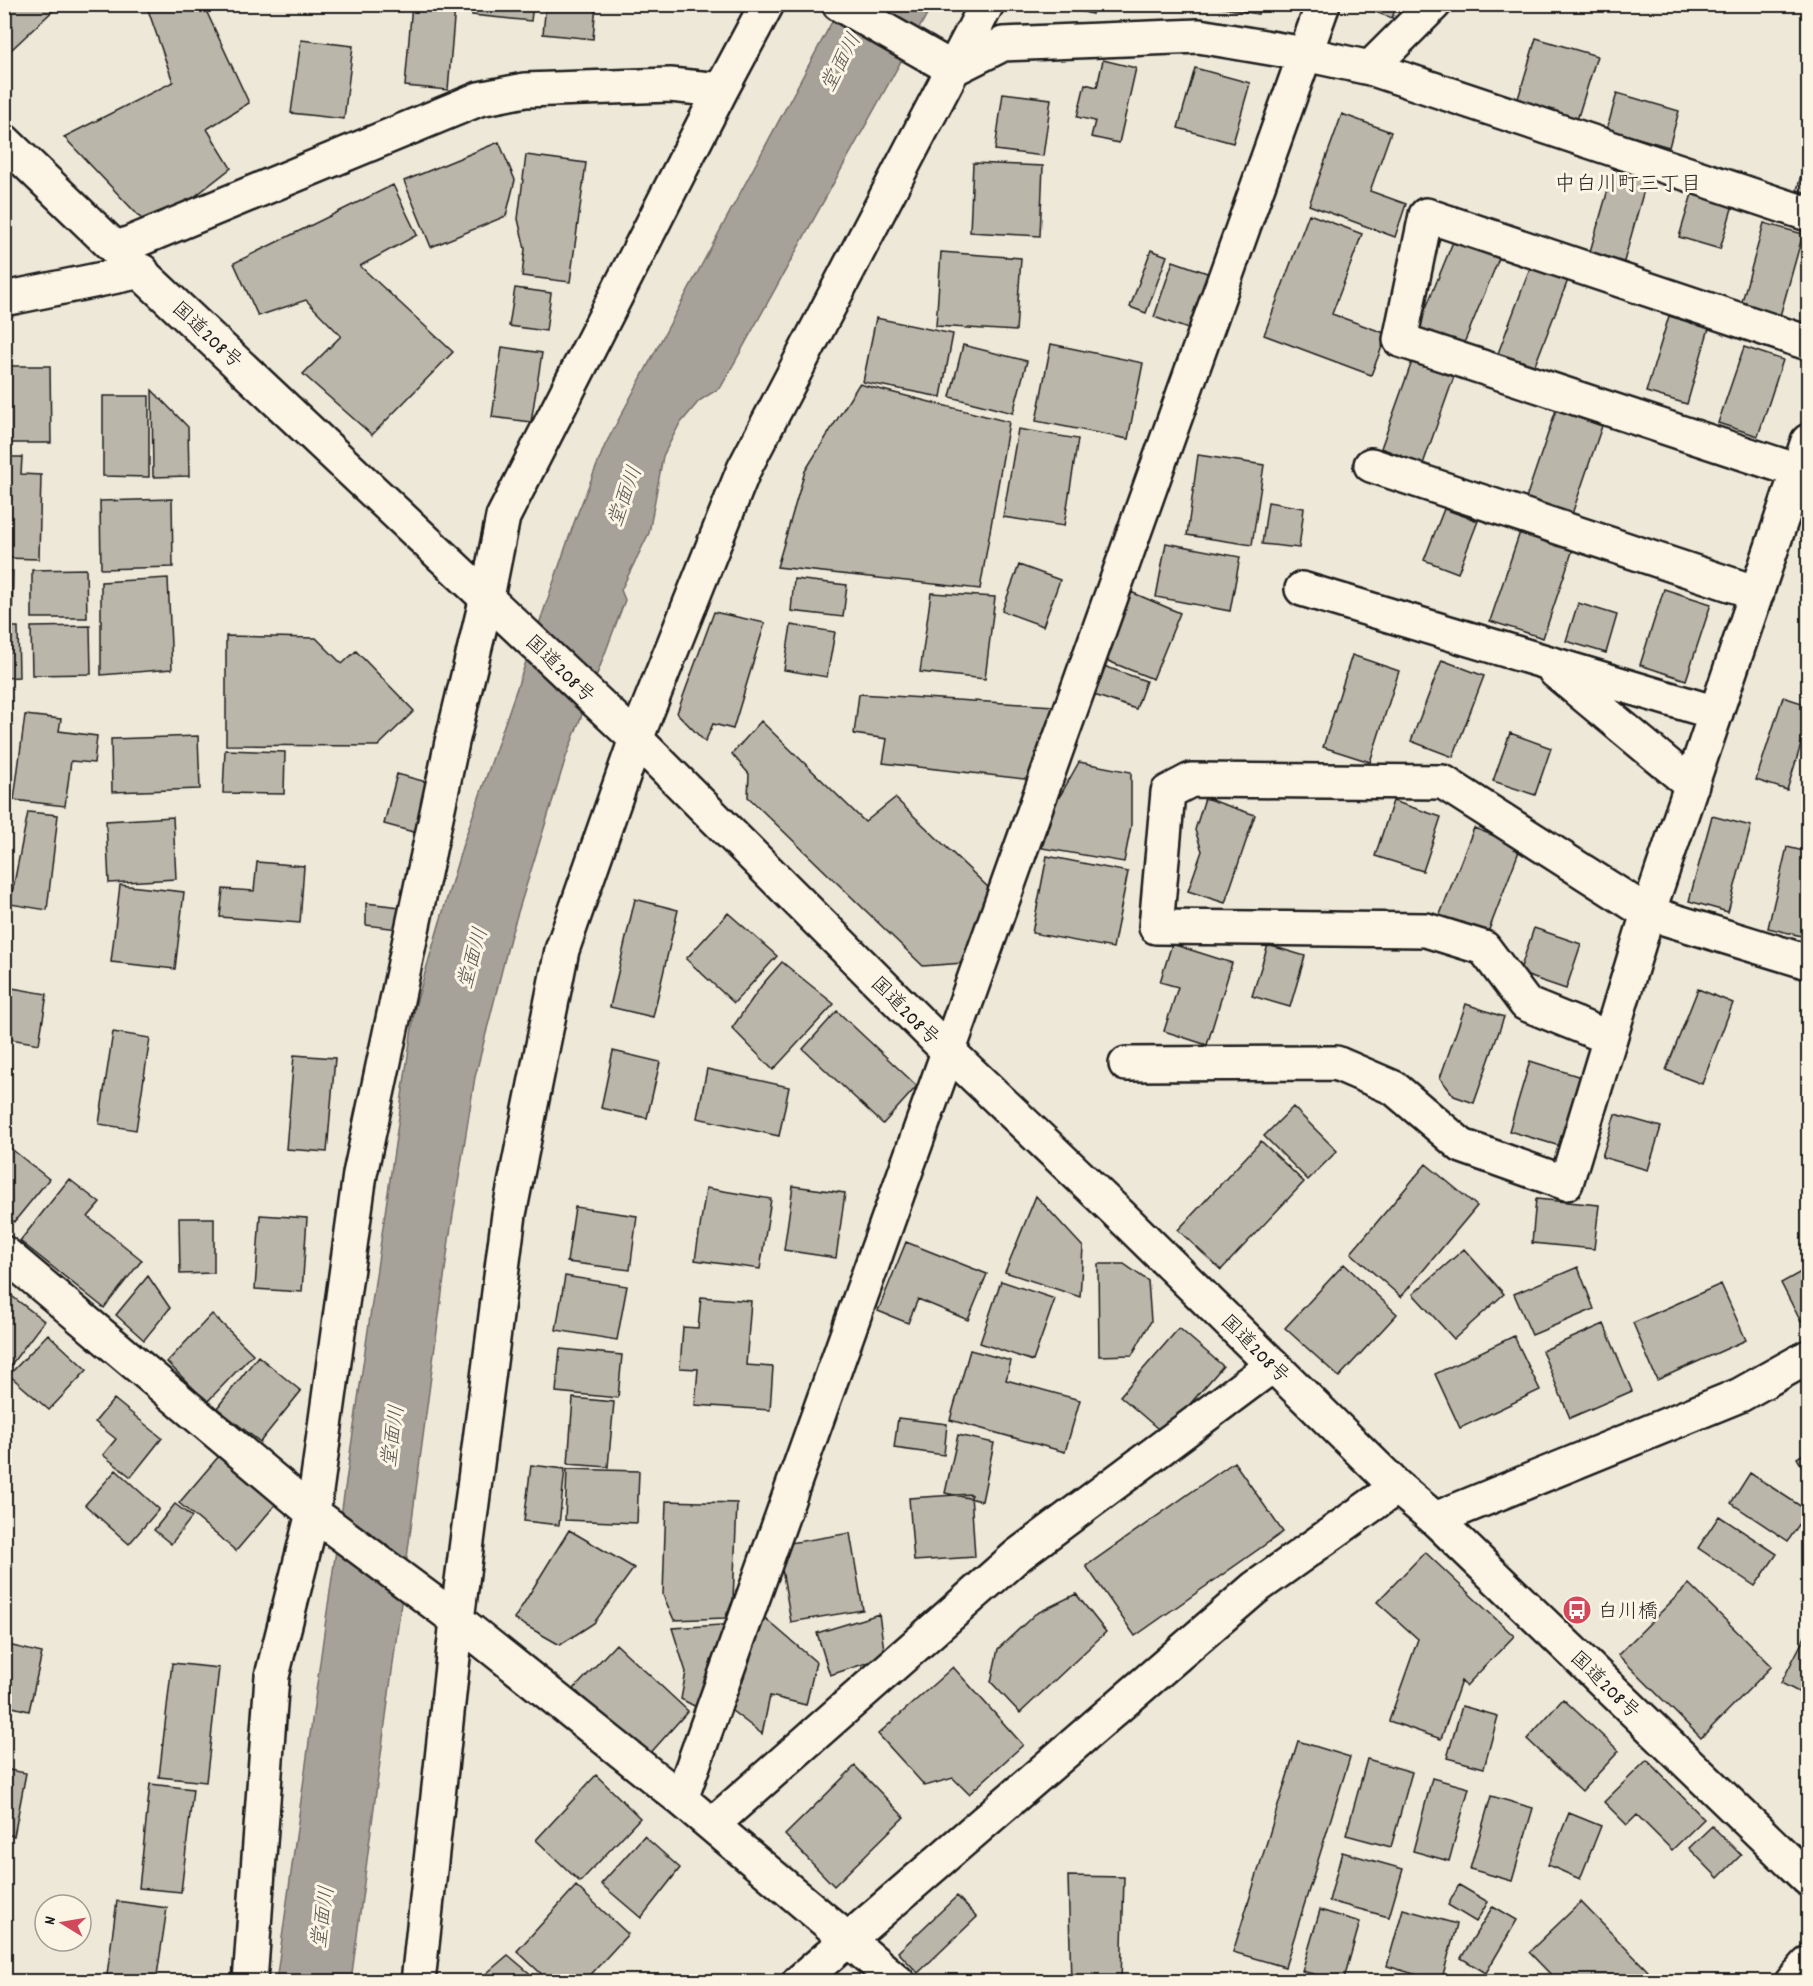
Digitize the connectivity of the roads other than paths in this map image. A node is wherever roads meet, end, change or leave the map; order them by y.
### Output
1 (767, 4) edge
2 (839, 4) edge
3 (987, 4) edge
4 (1323, 4) edge
5 (1434, 4) edge
6 (1305, 54) junction
7 (1370, 68) junction
8 (953, 69) junction
9 (721, 90) junction
10 (4, 141) edge
11 (1809, 214) edge
12 (116, 249) junction
13 (142, 271) junction
14 (4, 299) edge
15 (1809, 343) edge
16 (1803, 456) edge
17 (1371, 465) dead end
18 (1302, 589) dead end
19 (1757, 593) junction
20 (487, 597) junction
21 (1543, 661) junction
22 (1716, 713) junction
23 (636, 739) junction
24 (1692, 785) junction
25 (1648, 913) junction
26 (1809, 962) edge
27 (1610, 1038) junction
28 (948, 1051) junction
29 (1126, 1064) dead end
30 (4, 1253) edge
31 (1809, 1357) edge
32 (1273, 1365) junction
33 (1397, 1487) junction
34 (313, 1513) junction
35 (1434, 1519) junction
36 (456, 1620) junction
37 (681, 1799) junction
38 (712, 1825) junction
39 (1809, 1879) edge
40 (849, 1940) junction
41 (1809, 1964) edge
42 (250, 1982) edge
43 (418, 1982) edge
44 (799, 1982) edge
45 (898, 1982) edge
46 (1792, 1982) edge

1 - 9 main road
2 - 8 main road
3 - 8 main road
4 - 6 main road
5 - 7 main road
6 - 7 main road
6 - 8 main road
6 - 28 main road
7 - 11 main road
8 - 23 main road
9 - 12 main road
9 - 20 main road
10 - 12 main road, 国道208号
12 - 13 main road, 国道208号
13 - 14 main road
13 - 20 main road, 国道208号
15 - 16 main road
16 - 19 main road
17 - 19 main road
18 - 21 main road
19 - 22 main road
20 - 23 main road, 国道208号
20 - 34 main road
21 - 22 main road
21 - 24 main road
22 - 24 main road
23 - 28 main road, 国道208号
23 - 36 main road
24 - 25 main road
25 - 26 main road
25 - 27 main road
25 - 27 main road
27 - 29 main road
28 - 32 main road, 国道208号
28 - 37 main road
30 - 34 main road
31 - 35 main road
32 - 33 main road, 国道208号
32 - 38 main road
33 - 35 main road, 国道208号
33 - 40 main road
34 - 36 main road
34 - 42 main road
35 - 39 main road, 国道208号
36 - 37 main road
36 - 43 main road
37 - 38 main road
38 - 40 main road
40 - 44 main road
40 - 45 main road
41 - 46 main road

